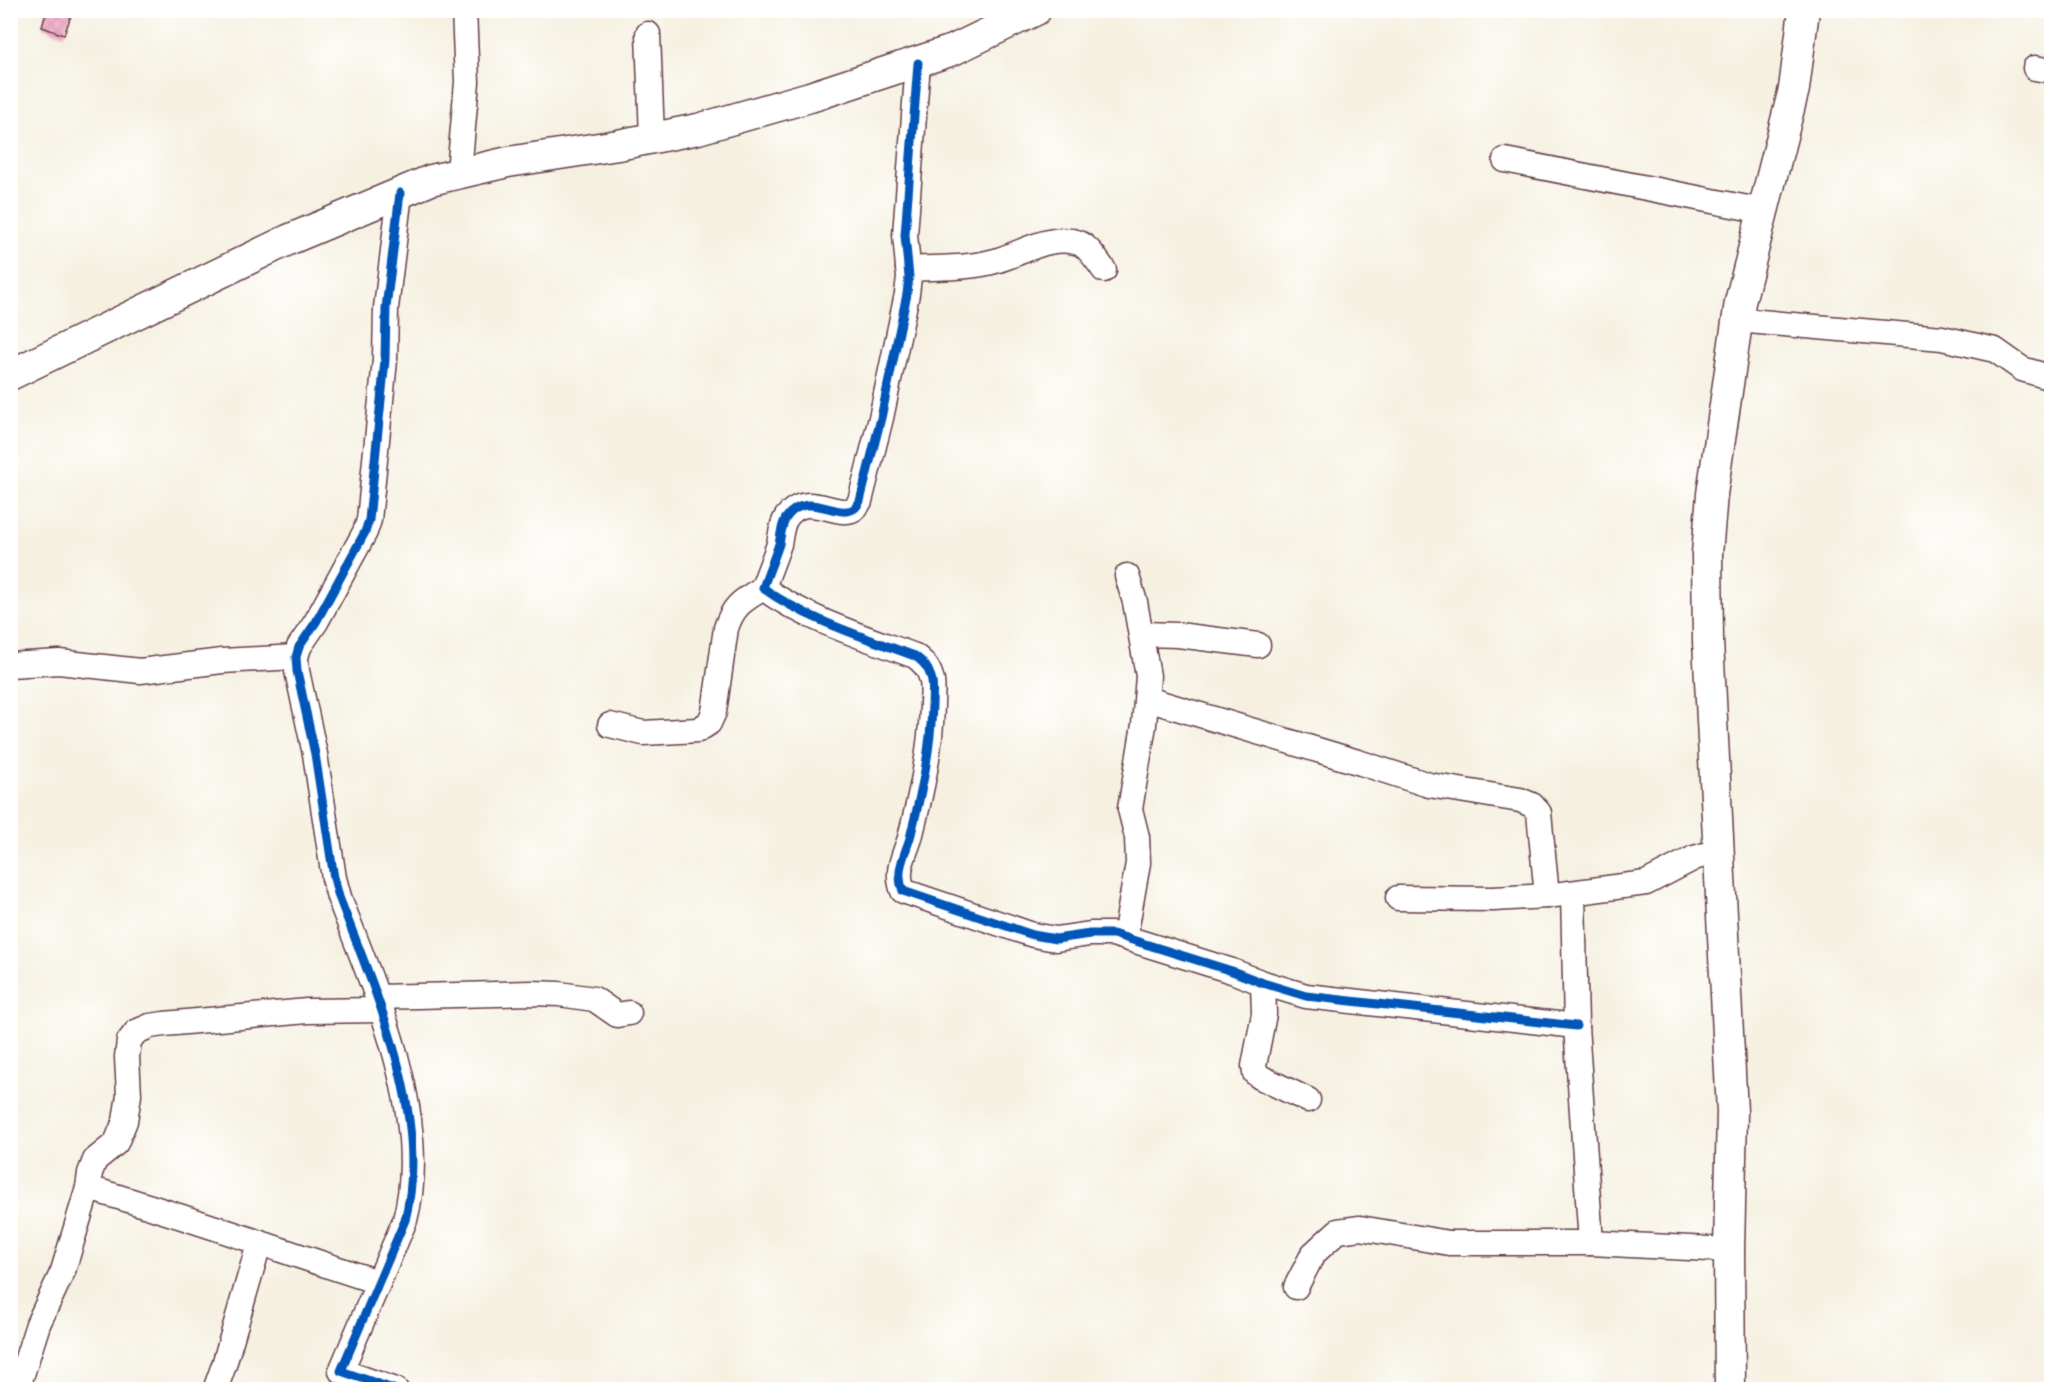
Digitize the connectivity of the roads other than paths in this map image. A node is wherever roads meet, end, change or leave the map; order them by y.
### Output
1 (464, 10) edge
2 (1036, 10) edge
3 (1804, 10) edge
4 (648, 34) dead end
5 (918, 63) junction
6 (651, 137) junction
7 (1505, 160) dead end
8 (459, 172) junction
9 (400, 193) junction
10 (1763, 211) junction
11 (908, 268) junction
12 (1104, 270) dead end
13 (1737, 320) junction
14 (10, 375) edge
15 (2052, 378) edge
16 (1127, 576) dead end
17 (763, 588) junction
18 (1140, 634) junction
19 (1258, 645) dead end
20 (296, 657) junction
21 (10, 665) edge
22 (1147, 699) junction
23 (610, 725) dead end
24 (1719, 851) junction
25 (1573, 893) junction
26 (1547, 896) junction
27 (1398, 898) dead end
28 (1125, 937) junction
29 (1263, 984) junction
30 (379, 1003) junction
31 (629, 1013) dead end
32 (1576, 1026) junction
33 (1308, 1100) dead end
34 (88, 1188) junction
35 (1591, 1243) junction
36 (259, 1244) junction
37 (1729, 1250) junction
38 (378, 1282) junction
39 (1296, 1287) dead end
40 (337, 1380) edge
41 (17, 1389) edge
42 (215, 1389) edge
43 (396, 1389) edge
44 (1730, 1389) edge

1 - 8 street
2 - 5 main road
3 - 10 main road
4 - 6 street
5 - 6 main road
5 - 11 street
6 - 8 main road
7 - 10 street
8 - 9 main road
9 - 14 main road
9 - 20 street
10 - 13 main road
11 - 12 street
11 - 17 street
13 - 15 street
13 - 24 main road
16 - 18 street
17 - 23 street
17 - 28 street
18 - 19 street
18 - 22 street
20 - 21 street
20 - 30 street
22 - 26 street
22 - 28 street
24 - 25 street
24 - 37 main road
25 - 26 street
25 - 32 street
26 - 27 street
28 - 29 street
29 - 32 street
29 - 33 street
30 - 31 street
30 - 34 street
30 - 38 street
32 - 35 street
34 - 36 street
34 - 41 street
35 - 37 street
35 - 39 street
36 - 38 street
36 - 42 street
37 - 44 main road
38 - 40 street
40 - 43 street

